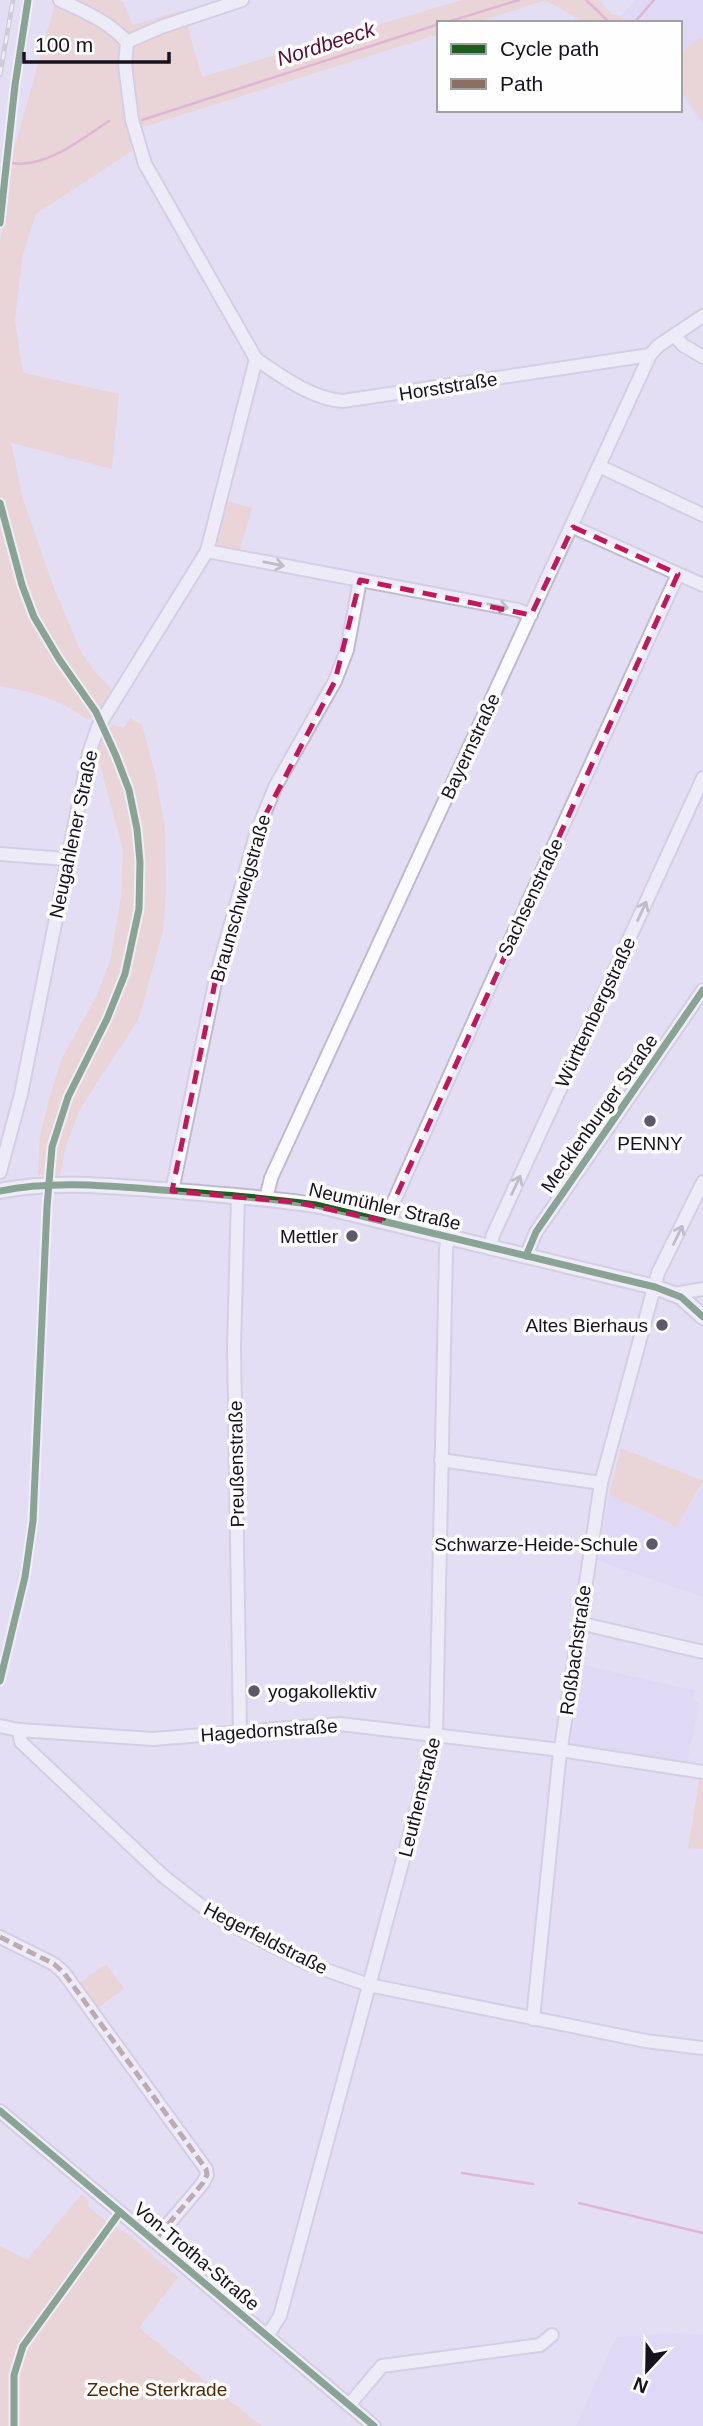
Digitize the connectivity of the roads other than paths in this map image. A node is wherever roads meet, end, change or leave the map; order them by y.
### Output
1 (60, 0) edge
2 (242, 0) edge
3 (127, 43) junction
4 (703, 316) edge
5 (674, 335) junction
6 (650, 355) junction
7 (703, 357) edge
8 (256, 359) junction
9 (599, 466) junction
10 (703, 515) edge
11 (573, 527) junction
12 (207, 551) junction
13 (678, 574) junction
14 (360, 580) junction
15 (703, 585) edge
16 (531, 615) junction
17 (703, 778) edge
18 (0, 854) edge
19 (66, 859) junction
20 (703, 990) edge
21 (0, 1172) edge
22 (703, 1182) edge
23 (0, 1191) edge
24 (172, 1191) junction
25 (238, 1196) junction
26 (266, 1199) junction
27 (385, 1221) junction
28 (448, 1237) junction
29 (490, 1247) junction
30 (526, 1256) junction
31 (656, 1287) junction
32 (703, 1289) edge
33 (674, 1294) junction
34 (703, 1317) edge
35 (442, 1460) junction
36 (601, 1483) junction
37 (579, 1623) junction
38 (703, 1652) edge
39 (0, 1726) edge
40 (19, 1730) junction
41 (240, 1732) junction
42 (436, 1737) junction
43 (561, 1750) junction
44 (703, 1772) edge
45 (0, 1937) edge
46 (369, 1985) junction
47 (533, 2020) junction
48 (703, 2048) edge
49 (0, 2111) edge
50 (154, 2241) junction
51 (552, 2334) dead end
52 (267, 2336) junction
53 (349, 2405) junction
54 (374, 2426) edge

1 - 3 street
2 - 3 street
3 - 8 street
4 - 5 street, Bayernstraße
5 - 6 street, Bayernstraße
5 - 7 street
6 - 8 street, Horststraße
6 - 9 street, Bayernstraße
8 - 12 street, Neugahlener Straße
9 - 10 street
9 - 11 street, Bayernstraße
11 - 13 street
11 - 16 street, Bayernstraße
12 -> 14 street
12 - 19 street, Neugahlener Straße
13 - 15 street
13 - 27 street, Sachsenstraße
14 -> 16 street
14 - 24 street, Braunschweigstraße
16 - 26 street, Bayernstraße
29 -> 17 street, Württembergstraße
18 - 19 street
19 - 21 street, Neugahlener Straße
20 - 30 street, Mecklenburger Straße
31 -> 22 street, Roßbachstraße
23 - 24 main road, Neumühler Straße
24 - 25 main road, Neumühler Straße
25 - 26 main road, Neumühler Straße
25 - 41 street, Preußenstraße
26 - 27 main road, Neumühler Straße
27 - 28 main road, Neumühler Straße
28 - 29 main road, Neumühler Straße
28 - 35 street, Leuthenstraße
29 - 30 main road, Neumühler Straße
30 - 31 main road, Neumühler Straße
31 - 33 main road, Neumühler Straße
31 - 36 street, Roßbachstraße
32 - 33 street
33 - 34 main road, Neumühler Straße
35 - 36 street
35 - 42 street, Leuthenstraße
36 - 37 street, Roßbachstraße
37 - 38 street
37 - 43 street, Roßbachstraße
39 - 40 street, Hagedornstraße
40 - 41 street, Hagedornstraße
40 - 46 street, Hegerfeldstraße
41 - 42 street, Hagedornstraße
42 - 43 street, Hagedornstraße
42 - 46 street, Leuthenstraße
43 - 44 street, Hagedornstraße
43 - 47 street, Roßbachstraße
45 - 50 street
46 - 47 street, Hegerfeldstraße
46 - 52 street, Leuthenstraße
47 - 48 street, Hegerfeldstraße
49 - 50 street, Von-Trotha-Straße
50 - 52 street, Von-Trotha-Straße
51 - 53 street
52 - 53 street, Von-Trotha-Straße
53 - 54 street, Von-Trotha-Straße

